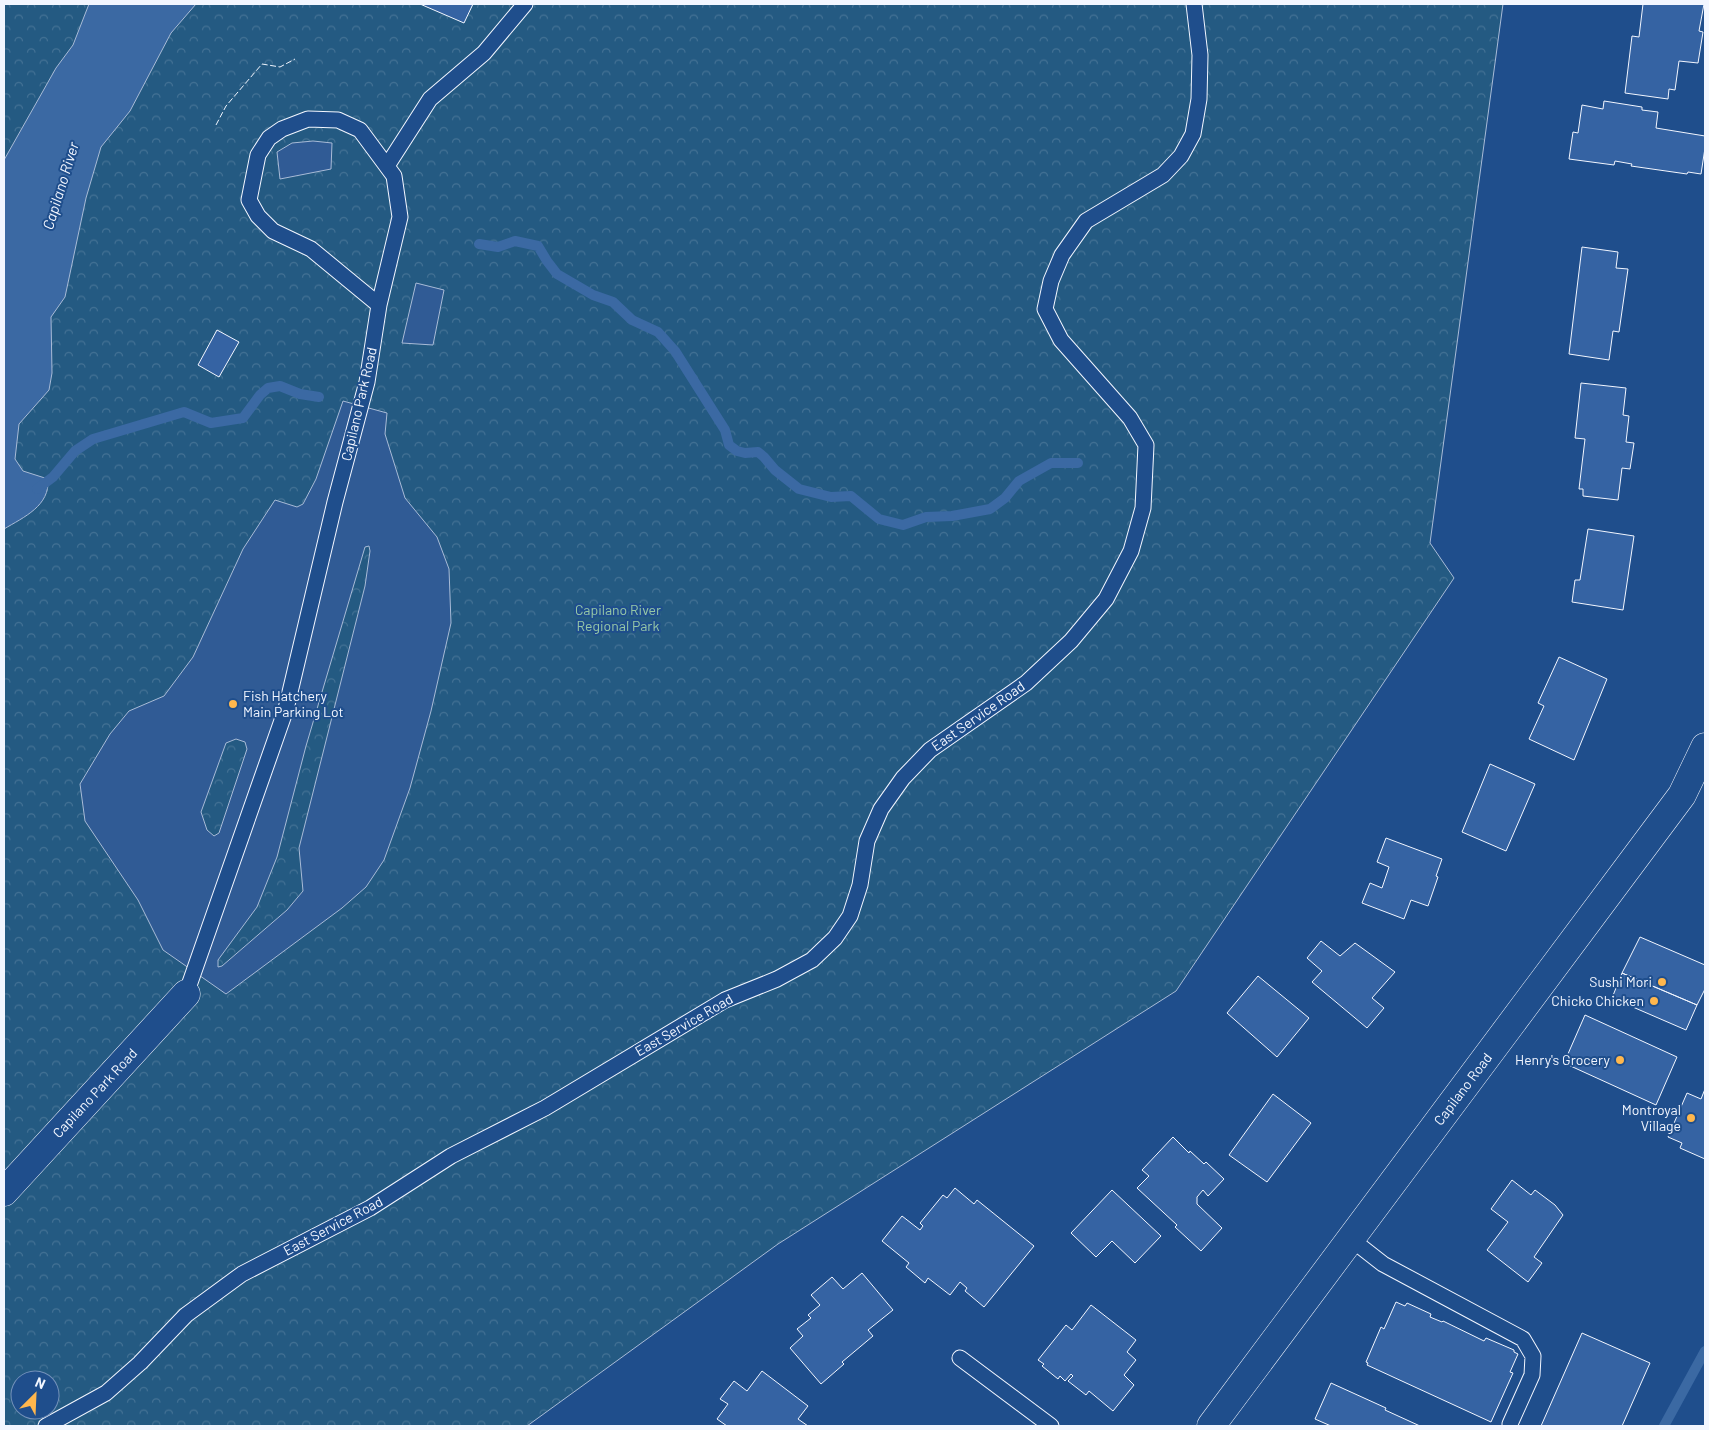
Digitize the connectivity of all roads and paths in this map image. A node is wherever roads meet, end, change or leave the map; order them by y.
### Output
1 (525, 4) edge
2 (1194, 4) edge
3 (387, 166) junction
4 (379, 305) junction
5 (1705, 747) edge
6 (186, 994) joint
7 (4, 1192) edge
8 (1351, 1239) junction
9 (960, 1358) dead end
10 (1510, 1424) dead end
11 (46, 1426) edge
12 (1051, 1426) edge
13 (1211, 1426) edge

1 - 3 lane
2 - 11 lane, East Service Road
3 - 4 lane, Capilano Park Road
3 - 4 lane, Capilano Park Road
4 - 6 lane, Capilano Park Road
5 - 8 main road, Capilano Road
6 - 7 main road, Capilano Park Road
8 - 10 lane
8 - 13 main road, Capilano Road
9 - 12 lane

